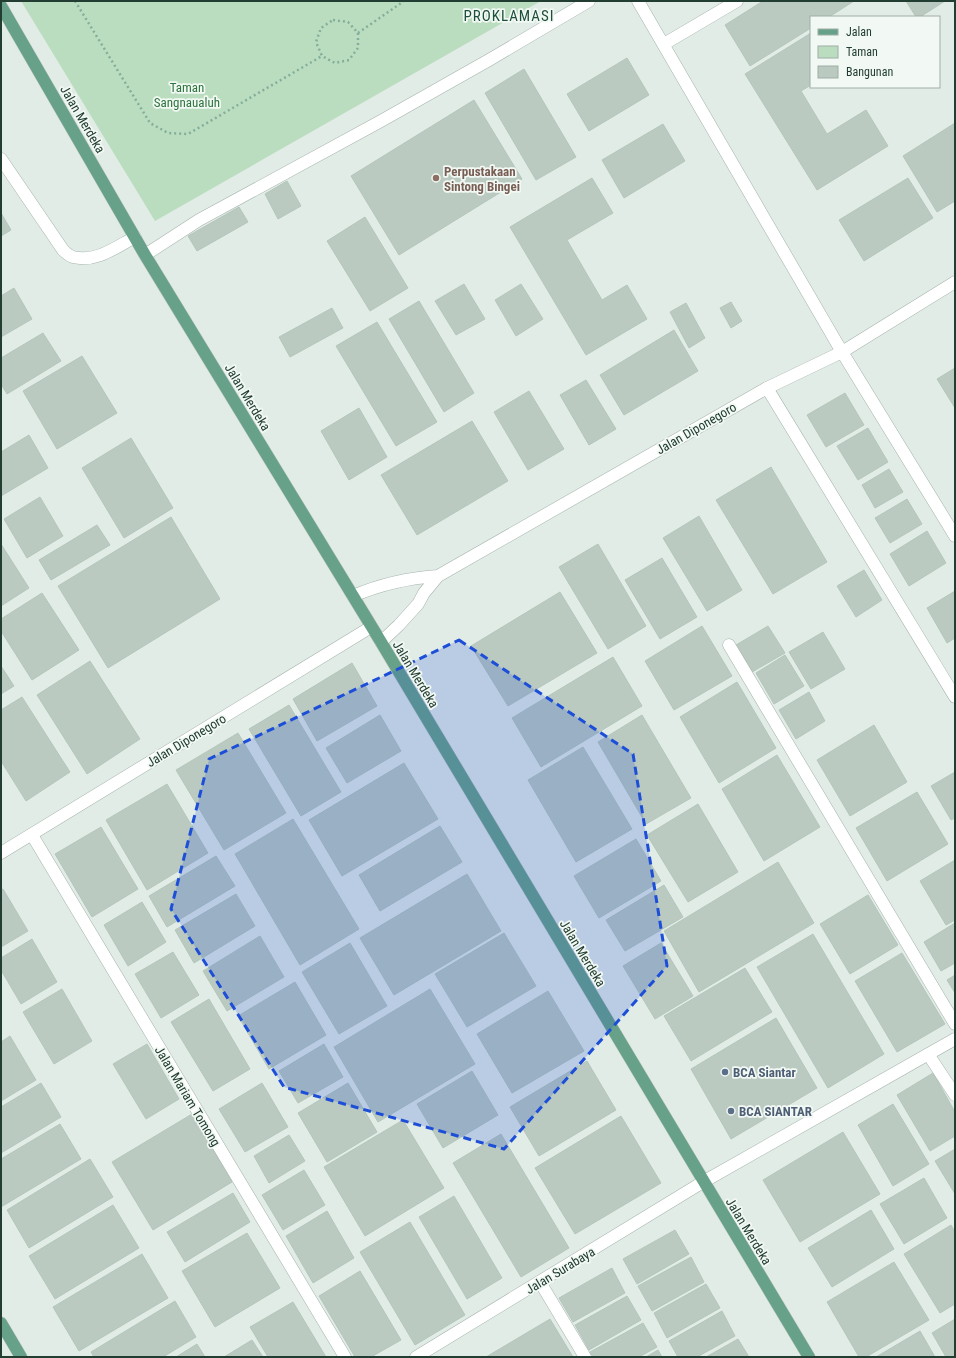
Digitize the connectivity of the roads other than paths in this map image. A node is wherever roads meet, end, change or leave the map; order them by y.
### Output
1 (589, 1) edge
2 (638, 1) edge
3 (737, 1) edge
4 (1, 6) edge
5 (664, 44) junction
6 (1, 159) edge
7 (135, 237) junction
8 (145, 255) junction
9 (955, 282) edge
10 (842, 352) junction
11 (767, 388) junction
12 (955, 536) edge
13 (438, 576) junction
14 (353, 596) junction
15 (372, 627) junction
16 (381, 642) junction
17 (729, 645) dead end
18 (955, 697) edge
19 (32, 835) junction
20 (1, 853) edge
21 (955, 1024) edge
22 (955, 1039) edge
23 (928, 1054) junction
24 (955, 1095) edge
25 (703, 1182) junction
26 (540, 1282) junction
27 (1, 1323) edge
28 (21, 1357) edge
29 (345, 1357) edge
30 (416, 1357) edge
31 (585, 1357) edge
32 (809, 1357) edge

1 - 8 street
2 - 5 street
3 - 5 street
4 - 7 main road, Jalan Merdeka
5 - 10 street
6 - 7 street
7 - 8 main road, Jalan Merdeka
8 - 14 main road, Jalan Merdeka
9 - 10 street, Jalan Diponegoro
10 - 11 street, Jalan Diponegoro
10 - 12 street
11 - 13 street, Jalan Diponegoro
11 - 18 street
13 - 14 street, Jalan Diponegoro
13 - 16 street, Jalan Diponegoro
14 - 15 main road, Jalan Merdeka
15 - 16 main road, Jalan Merdeka
15 - 19 street, Jalan Diponegoro
16 - 25 main road, Jalan Merdeka
17 - 21 street
19 - 20 street, Jalan Diponegoro
19 - 29 street, Jalan Mariam Tomong
22 - 23 street, Jalan Surabaya
23 - 24 street
23 - 25 street, Jalan Surabaya
25 - 26 street, Jalan Surabaya
25 - 32 main road, Jalan Merdeka
26 - 30 street, Jalan Surabaya
26 - 31 street
27 - 28 main road

